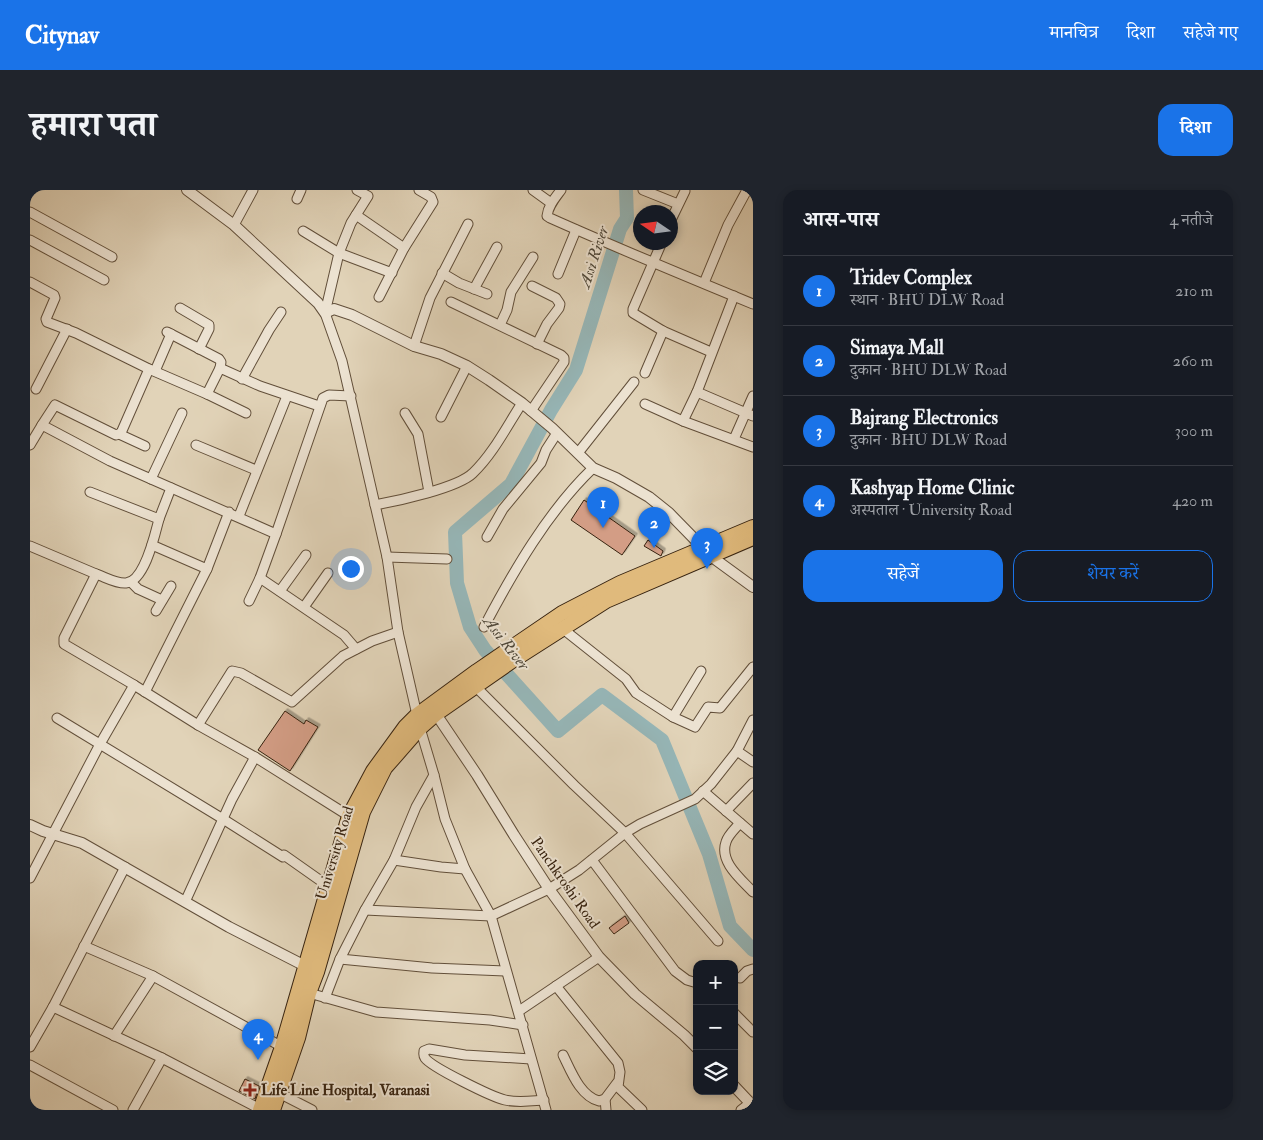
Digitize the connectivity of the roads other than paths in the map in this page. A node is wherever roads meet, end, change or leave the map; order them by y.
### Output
1 (187, 190) edge
2 (253, 190) edge
3 (301, 190) edge
4 (357, 190) edge
5 (419, 190) edge
6 (533, 190) edge
7 (561, 190) edge
8 (643, 190) edge
9 (747, 190) edge
10 (685, 191) edge
11 (297, 200) dead end
12 (551, 203) junction
13 (678, 204) joint
14 (30, 212) edge
15 (356, 215) junction
16 (468, 224) dead end
17 (234, 225) junction
18 (576, 230) junction
19 (303, 231) dead end
20 (30, 240) edge
21 (497, 247) dead end
22 (404, 248) junction
23 (659, 250) edge
24 (339, 253) junction
25 (112, 257) dead end
26 (533, 257) dead end
27 (654, 262) junction
28 (392, 273) junction
29 (442, 273) junction
30 (558, 274) dead end
31 (104, 280) dead end
32 (30, 282) edge
33 (704, 283) junction
34 (532, 286) dead end
35 (474, 289) junction
36 (487, 294) dead end
37 (734, 296) junction
38 (379, 297) dead end
39 (451, 302) dead end
40 (753, 304) edge
41 (180, 308) dead end
42 (282, 312) dead end
43 (325, 314) junction
44 (500, 325) junction
45 (67, 329) junction
46 (663, 331) junction
47 (537, 344) junction
48 (414, 346) junction
49 (199, 349) junction
50 (711, 352) junction
51 (467, 366) junction
52 (220, 368) junction
53 (152, 370) junction
54 (645, 373) dead end
55 (242, 379) junction
56 (634, 382) dead end
57 (36, 389) dead end
58 (696, 392) junction
59 (207, 394) junction
60 (287, 396) junction
61 (351, 396) junction
62 (753, 396) edge
63 (522, 403) junction
64 (645, 404) dead end
65 (319, 406) junction
66 (405, 412) dead end
67 (182, 413) dead end
68 (246, 413) dead end
69 (535, 414) junction
70 (749, 415) edge
71 (440, 417) dead end
72 (683, 421) junction
73 (30, 423) edge
74 (40, 427) junction
75 (554, 431) junction
76 (119, 434) junction
77 (734, 439) junction
78 (30, 446) edge
79 (145, 446) dead end
80 (196, 446) dead end
81 (753, 447) edge
82 (578, 453) junction
83 (593, 468) junction
84 (256, 470) junction
85 (151, 479) junction
86 (171, 488) junction
87 (90, 492) dead end
88 (429, 492) junction
89 (374, 505) junction
90 (228, 512) junction
91 (239, 516) junction
92 (160, 519) junction
93 (753, 527) edge
94 (276, 534) junction
95 (487, 537) dead end
96 (753, 538) edge
97 (152, 545) junction
98 (30, 546) edge
99 (707, 552) junction
100 (306, 555) dead end
101 (387, 556) junction
102 (447, 559) dead end
103 (208, 569) junction
104 (328, 573) dead end
105 (96, 574) junction
106 (260, 578) junction
107 (131, 582) junction
108 (171, 586) dead end
109 (753, 587) edge
110 (280, 591) junction
111 (162, 600) junction
112 (248, 601) dead end
113 (304, 607) junction
114 (156, 610) dead end
115 (484, 627) dead end
116 (563, 629) junction
117 (398, 632) junction
118 (356, 649) junction
119 (753, 667) edge
120 (701, 671) dead end
121 (480, 679) junction
122 (134, 685) junction
123 (146, 692) junction
124 (436, 714) junction
125 (673, 717) junction
126 (57, 718) dead end
127 (753, 720) edge
128 (418, 721) junction
129 (198, 725) junction
130 (100, 744) junction
131 (736, 751) junction
132 (255, 757) junction
133 (753, 762) edge
134 (434, 775) junction
135 (753, 784) edge
136 (703, 791) junction
137 (726, 811) junction
138 (349, 816) junction
139 (223, 819) junction
140 (740, 823) junction
141 (30, 825) edge
142 (625, 833) junction
143 (54, 834) junction
144 (753, 834) edge
145 (394, 860) junction
146 (592, 860) junction
147 (125, 867) junction
148 (465, 869) junction
149 (31, 874) edge
150 (328, 886) junction
151 (549, 889) junction
152 (753, 892) edge
153 (185, 902) junction
154 (364, 910) junction
155 (491, 916) junction
156 (718, 941) dead end
157 (84, 946) junction
158 (599, 957) junction
159 (340, 959) junction
160 (311, 969) junction
161 (753, 969) edge
162 (505, 970) junction
163 (153, 976) junction
164 (740, 978) dead end
165 (693, 982) edge
166 (556, 986) junction
167 (309, 992) junction
168 (325, 998) junction
169 (53, 1007) junction
170 (518, 1011) junction
171 (738, 1017) edge
172 (523, 1025) junction
173 (753, 1032) edge
174 (114, 1036) junction
175 (693, 1044) edge
176 (30, 1047) edge
177 (287, 1050) junction
178 (563, 1055) dead end
179 (162, 1058) junction
180 (531, 1059) junction
181 (30, 1065) edge
182 (617, 1083) junction
183 (738, 1090) edge
184 (279, 1093) junction
185 (605, 1099) junction
186 (544, 1100) junction
187 (751, 1104) edge
188 (113, 1110) edge
189 (133, 1110) edge
190 (264, 1110) edge
191 (312, 1110) edge
192 (546, 1110) edge
193 (606, 1110) edge
194 (642, 1110) edge
195 (741, 1110) edge

1 - 17 street
2 - 17 street
3 - 11 street
4 - 15 street
5 - 22 street
6 - 12 street
7 - 12 street
8 - 13 street
9 - 33 street
10 - 13 street
12 - 18 street
14 - 25 street
15 - 22 street
15 - 24 street
16 - 29 street
17 - 43 street
18 - 27 street
18 - 30 street
19 - 24 street
20 - 31 street
21 - 35 street
22 - 28 street
23 - 27 street
24 - 28 street
24 - 43 street
26 - 44 street
27 - 33 street
27 - 46 street
28 - 38 street
29 - 35 street
29 - 48 street
32 - 45 street
33 - 37 street
34 - 47 street
35 - 36 street
37 - 40 street
37 - 50 street
39 - 44 street
41 - 49 street
42 - 55 street
43 - 48 street
43 - 61 street
44 - 47 street
45 - 53 street
45 - 57 street
46 - 50 street
46 - 54 street
47 - 69 street
48 - 51 street
49 - 52 street
49 - 53 street
50 - 58 street
51 - 63 street
51 - 71 street
52 - 55 street
52 - 59 street
53 - 59 street
53 - 76 street
55 - 60 street
56 - 82 street
58 - 70 street
58 - 72 street
59 - 68 street
60 - 65 street
60 - 84 street
61 - 65 street
61 - 89 street
62 - 70 street
63 - 69 street
63 - 88 street
64 - 72 street
65 - 94 street
66 - 88 street
67 - 85 street
69 - 75 street
70 - 77 street
72 - 77 street
73 - 74 street
74 - 76 street
74 - 78 street
74 - 85 street
75 - 82 street
75 - 95 street
76 - 79 street
77 - 81 street
80 - 84 street
82 - 83 street
83 - 99 street
83 - 115 street
84 - 91 street
85 - 86 street
86 - 90 street
86 - 92 street
87 - 92 street
88 - 89 street
89 - 101 street
90 - 91 street
90 - 103 street
91 - 94 street
92 - 97 street
93 - 99 main road
94 - 106 street
96 - 99 main road
97 - 103 street
97 - 107 street
98 - 105 street
99 - 109 street
99 - 116 main road, University Road
99 - 121 main road
100 - 110 street
101 - 102 street
101 - 117 street
103 - 123 street
104 - 113 street
105 - 107 street
105 - 122 street
106 - 110 street
106 - 112 street
107 - 111 street
108 - 111 street
110 - 113 street
111 - 114 street
113 - 118 street
116 - 121 main road, University Road
116 - 125 street
117 - 118 street
117 - 128 street
118 - 129 street
119 - 125 street
120 - 125 street
121 - 124 main road, University Road
121 - 128 main road
121 - 142 street
122 - 123 street
122 - 130 street
123 - 129 street
124 - 128 main road, University Road
124 - 151 street, Panchkroshi Road
126 - 130 street
127 - 131 street
128 - 134 street
128 - 138 main road
128 - 160 main road, University Road
129 - 132 street
130 - 139 street
130 - 143 street
131 - 133 street
131 - 136 street
132 - 138 street
132 - 139 street
134 - 145 street
134 - 148 street
135 - 137 street
136 - 137 street
136 - 142 street
137 - 140 street
138 - 150 main road
139 - 150 street
139 - 153 street
140 - 144 street
140 - 152 street
141 - 143 street
142 - 146 street
142 - 156 street
143 - 147 street
143 - 149 street
145 - 148 street
145 - 154 street
146 - 151 street
146 - 165 street
147 - 153 street
147 - 157 street
148 - 155 street
150 - 160 main road
151 - 155 street
151 - 158 street, Panchkroshi Road
153 - 160 street
154 - 155 street
154 - 159 street
155 - 162 street
157 - 163 street
157 - 169 street
158 - 166 street
158 - 175 street, Panchkroshi Road
159 - 162 street
159 - 168 street
160 - 167 main road, University Road
160 - 177 main road
161 - 164 street
162 - 170 street
163 - 174 street
163 - 177 street
166 - 170 street
166 - 182 street
167 - 168 street
167 - 177 main road, University Road
168 - 172 street
169 - 174 street
169 - 176 street
170 - 172 street
171 - 173 street
172 - 180 street
174 - 179 street
177 - 184 main road, University Road
177 - 190 main road
178 - 185 street
179 - 189 street
179 - 190 street
180 - 186 street
180 - 186 street
181 - 188 street
182 - 185 street
182 - 194 street
183 - 187 street
184 - 190 main road, University Road
184 - 191 street
185 - 193 street
186 - 192 street
187 - 195 street

